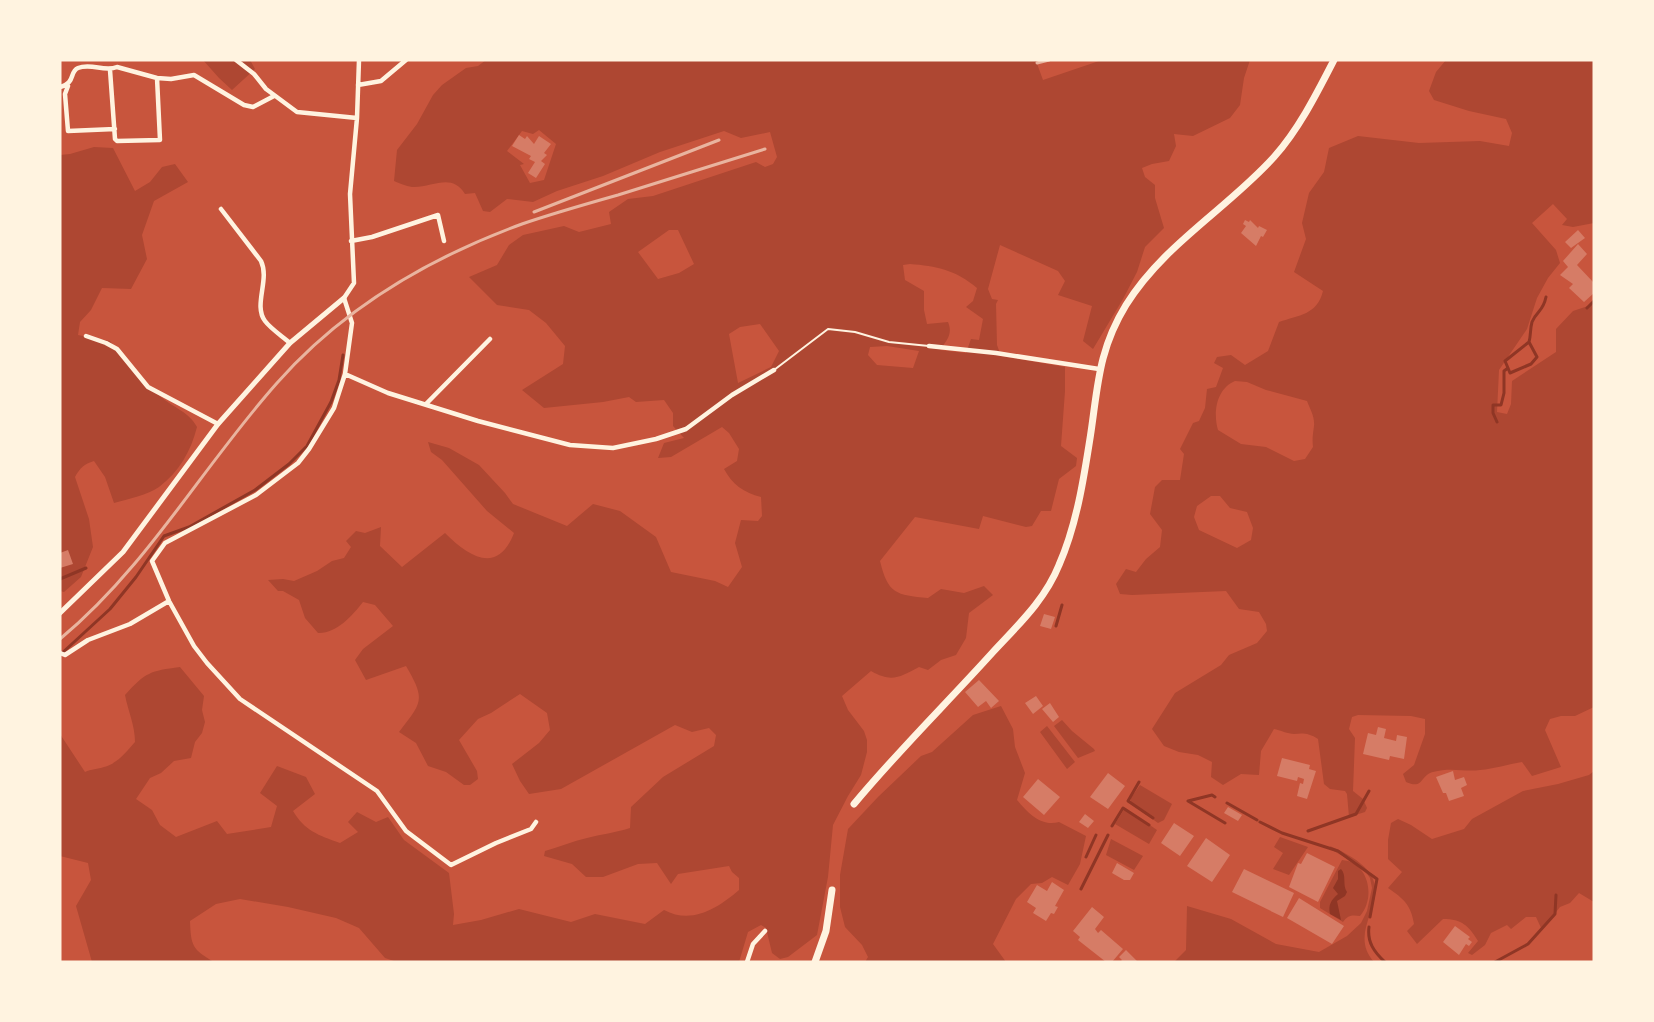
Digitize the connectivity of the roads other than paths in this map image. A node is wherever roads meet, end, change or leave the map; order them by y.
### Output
1 (236, 60) edge
2 (359, 60) edge
3 (406, 60) edge
4 (1334, 60) edge
5 (110, 70) junction
6 (157, 78) junction
7 (68, 86) junction
8 (358, 86) junction
9 (60, 87) edge
10 (274, 96) junction
11 (357, 117) junction
12 (115, 129) junction
13 (221, 209) dead end
14 (351, 241) junction
15 (444, 241) dead end
16 (344, 298) junction
17 (86, 336) dead end
18 (490, 339) dead end
19 (290, 343) junction
20 (929, 346) joint
21 (1099, 369) junction
22 (774, 370) joint
23 (345, 374) junction
24 (426, 404) junction
25 (218, 424) junction
26 (169, 601) junction
27 (60, 613) edge
28 (60, 653) edge
29 (854, 804) dead end
30 (536, 822) dead end
31 (832, 890) dead end
32 (765, 931) dead end
33 (747, 962) edge
34 (815, 962) edge

1 - 10 street
2 - 8 street
3 - 8 street
4 - 21 main road
5 - 6 street
5 - 7 street
5 - 12 street
6 - 10 street
6 - 12 street
7 - 9 street
7 - 12 street
8 - 11 street
10 - 11 street
11 - 14 street
13 - 19 street
14 - 15 street
14 - 16 street
16 - 19 street
16 - 23 street
17 - 25 street
18 - 24 street
19 - 25 street
20 - 21 street
20 - 22 lane
21 - 29 main road
22 - 24 street
23 - 24 street
23 - 26 street
25 - 27 street
26 - 28 street
26 - 30 street
31 - 34 main road
32 - 33 street

